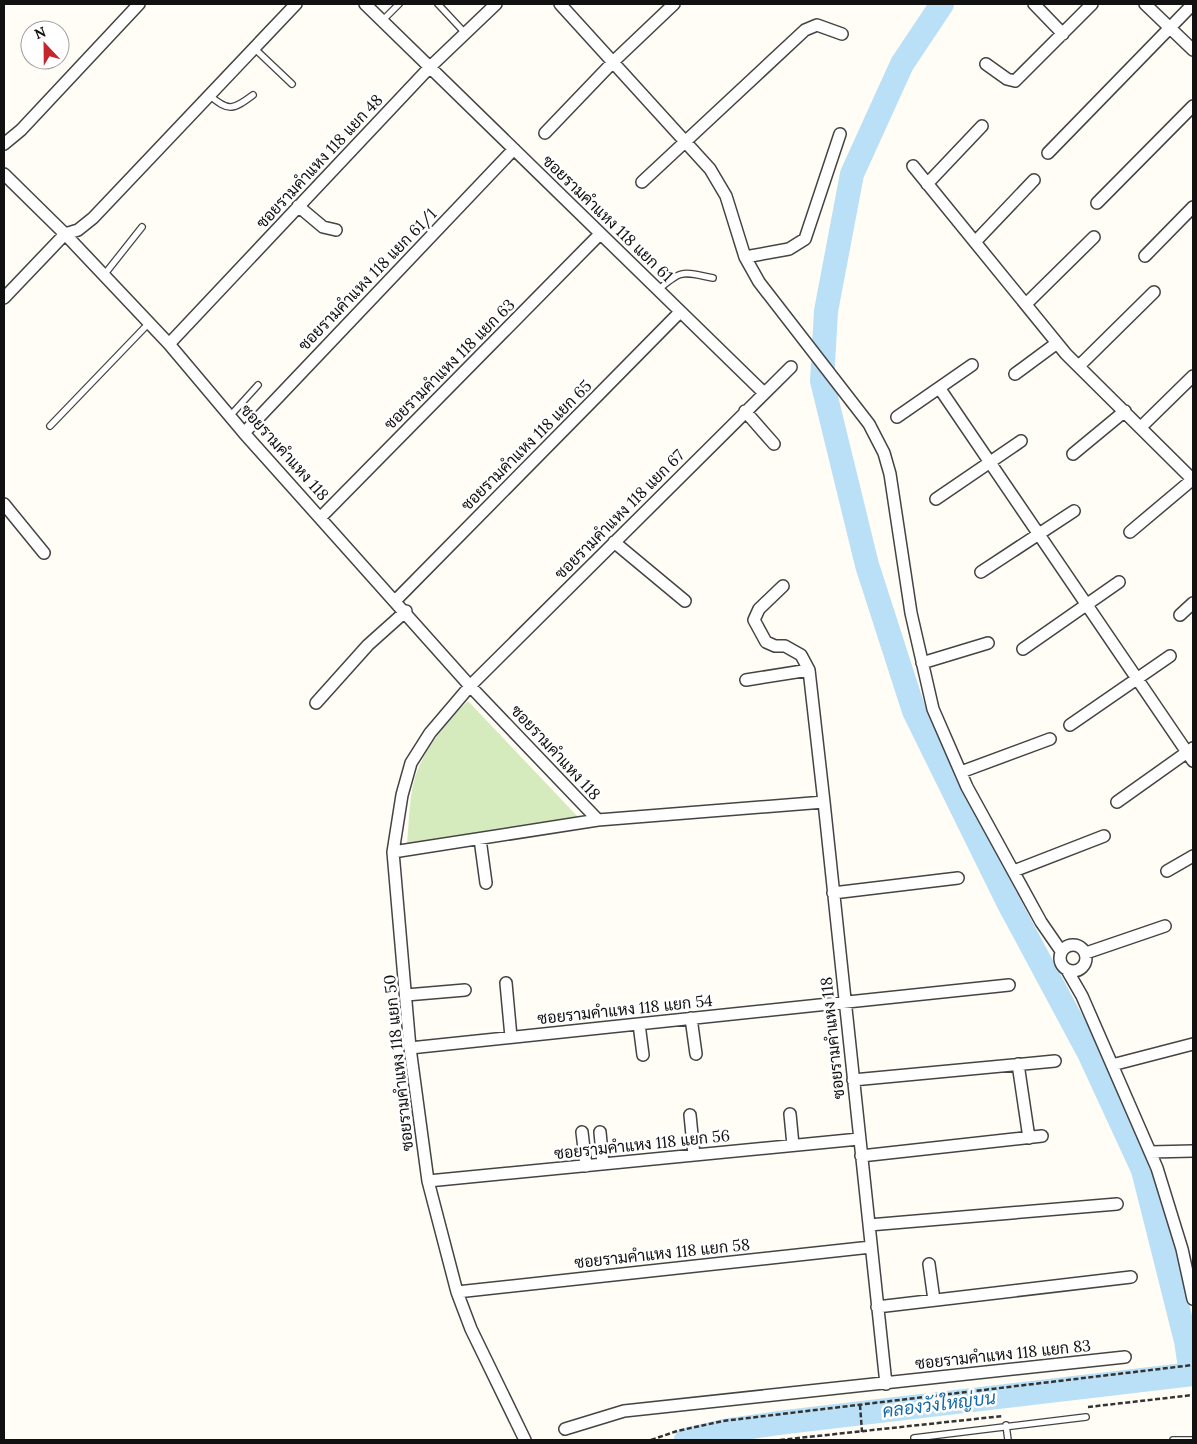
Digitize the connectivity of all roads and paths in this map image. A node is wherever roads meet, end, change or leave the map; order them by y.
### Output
1 (139, 4) edge
2 (296, 4) edge
3 (365, 4) edge
4 (399, 4) edge
5 (438, 4) edge
6 (496, 4) edge
7 (560, 4) edge
8 (674, 4) edge
9 (1034, 4) edge
10 (1092, 4) edge
11 (1145, 4) edge
12 (1193, 4) edge
13 (382, 21) junction
14 (1170, 27) junction
15 (465, 32) junction
16 (842, 34) dead end
17 (1063, 34) junction
18 (254, 48) junction
19 (1193, 50) edge
20 (614, 61) junction
21 (986, 64) dead end
22 (430, 67) junction
23 (292, 84) dead end
24 (253, 94) dead end
25 (210, 95) junction
26 (1193, 106) edge
27 (982, 126) dead end
28 (545, 133) dead end
29 (840, 134) dead end
30 (686, 140) junction
31 (4, 144) edge
32 (514, 149) junction
33 (1048, 154) dead end
34 (913, 166) dead end
35 (4, 174) edge
36 (1034, 180) dead end
37 (642, 182) dead end
38 (927, 184) junction
39 (1097, 203) dead end
40 (298, 206) junction
41 (1193, 207) edge
42 (142, 227) dead end
43 (336, 230) dead end
44 (65, 234) junction
45 (600, 234) junction
46 (1094, 237) dead end
47 (975, 242) junction
48 (1145, 256) dead end
49 (745, 257) junction
50 (104, 275) junction
51 (712, 278) dead end
52 (658, 290) junction
53 (1154, 292) dead end
54 (4, 298) edge
55 (1026, 304) junction
56 (680, 312) junction
57 (149, 323) junction
58 (1057, 343) junction
59 (168, 344) junction
60 (972, 365) dead end
61 (1079, 366) junction
62 (791, 367) dead end
63 (1015, 374) dead end
64 (1193, 376) edge
65 (258, 385) dead end
66 (940, 389) junction
67 (763, 392) junction
68 (745, 410) junction
69 (1124, 411) junction
70 (230, 416) junction
71 (897, 417) dead end
72 (50, 426) dead end
73 (1141, 427) junction
74 (244, 433) junction
75 (1021, 440) dead end
76 (774, 444) dead end
77 (1073, 454) dead end
78 (989, 462) junction
79 (1193, 480) edge
80 (936, 499) dead end
81 (4, 504) edge
82 (1074, 511) dead end
83 (321, 516) junction
84 (1130, 532) dead end
85 (1038, 534) junction
86 (614, 542) junction
87 (44, 553) dead end
88 (981, 572) dead end
89 (1119, 582) dead end
90 (783, 586) dead end
91 (396, 600) junction
92 (685, 601) dead end
93 (1193, 602) edge
94 (1086, 605) junction
95 (406, 612) junction
96 (1180, 615) dead end
97 (988, 643) dead end
98 (1023, 649) dead end
99 (1170, 656) dead end
100 (922, 664) junction
101 (809, 670) junction
102 (1137, 679) junction
103 (746, 680) dead end
104 (470, 686) junction
105 (316, 703) dead end
106 (1070, 725) dead end
107 (1050, 740) dead end
108 (1191, 754) edge
109 (961, 772) junction
110 (824, 802) junction
111 (1117, 802) dead end
112 (598, 820) junction
113 (1104, 836) dead end
114 (480, 838) junction
115 (393, 852) junction
116 (1193, 856) edge
117 (1014, 871) junction
118 (1167, 871) dead end
119 (958, 878) dead end
120 (486, 883) dead end
121 (833, 893) junction
122 (1165, 926) dead end
123 (1062, 951) junction
124 (1086, 953) junction
125 (1067, 970) junction
126 (506, 983) dead end
127 (1009, 985) dead end
128 (465, 990) dead end
129 (406, 996) junction
130 (843, 1002) junction
131 (691, 1018) junction
132 (639, 1024) junction
133 (511, 1037) junction
134 (1193, 1044) edge
135 (410, 1048) junction
136 (696, 1054) dead end
137 (643, 1055) dead end
138 (1055, 1061) dead end
139 (1018, 1064) junction
140 (1112, 1064) junction
141 (853, 1080) junction
142 (790, 1114) dead end
143 (690, 1115) dead end
144 (582, 1132) dead end
145 (600, 1132) dead end
146 (1042, 1136) dead end
147 (1029, 1138) junction
148 (859, 1139) junction
149 (793, 1145) junction
150 (1193, 1151) edge
151 (1150, 1152) junction
152 (694, 1155) junction
153 (862, 1156) junction
154 (603, 1164) junction
155 (586, 1166) junction
156 (428, 1181) junction
157 (1117, 1204) dead end
158 (869, 1225) junction
159 (871, 1247) junction
160 (1188, 1250) edge
161 (929, 1264) dead end
162 (1131, 1277) dead end
163 (457, 1292) junction
164 (1193, 1298) edge
165 (934, 1300) junction
166 (877, 1307) junction
167 (1125, 1357) dead end
168 (1193, 1365) edge
169 (886, 1384) junction
170 (1193, 1395) edge
171 (860, 1405) junction
172 (1086, 1407) dead end
173 (1008, 1416) dead end
174 (1086, 1417) dead end
175 (1006, 1426) junction
176 (565, 1429) dead end
177 (862, 1432) junction
178 (914, 1438) dead end
179 (525, 1440) edge
180 (651, 1440) edge
181 (780, 1440) edge
182 (1008, 1440) edge
183 (1173, 1440) edge
184 (1193, 1440) edge

1 - 31 street
2 - 18 street
3 - 13 street, ซอยรามคำแหง 118 แยก 61
4 - 13 lane
5 - 15 lane
6 - 15 street, ซอยรามคำแหง 118 แยก 48
7 - 20 street
8 - 20 street
9 - 17 street
10 - 17 street
11 - 14 street
12 - 14 street
13 - 22 street, ซอยรามคำแหง 118 แยก 61
14 - 19 street
14 - 33 street
15 - 22 street, ซอยรามคำแหง 118 แยก 48
16 - 30 street
17 - 21 street
18 - 23 lane
18 - 25 street
20 - 28 street
20 - 30 street
22 - 32 street, ซอยรามคำแหง 118 แยก 61
22 - 40 street, ซอยรามคำแหง 118 แยก 48
24 - 25 lane
25 - 44 street
26 - 39 street
27 - 38 street
29 - 49 street
30 - 37 street
30 - 49 street
32 - 45 street, ซอยรามคำแหง 118 แยก 61
32 - 74 street, ซอยรามคำแหง 118 แยก 61/1
34 - 38 street
35 - 44 street, ซอยรามคำแหง 118
36 - 47 street
38 - 47 street
40 - 43 street
40 - 59 street, ซอยรามคำแหง 118 แยก 48
41 - 48 street
42 - 50 lane
44 - 50 street, ซอยรามคำแหง 118
44 - 54 street
45 - 52 street, ซอยรามคำแหง 118 แยก 61
45 - 83 street, ซอยรามคำแหง 118 แยก 63
46 - 55 street
47 - 55 street
49 - 100 street
50 - 57 street, ซอยรามคำแหง 118
51 - 52 lane
52 - 56 street, ซอยรามคำแหง 118 แยก 61
53 - 61 street
55 - 58 street
56 - 67 street, ซอยรามคำแหง 118 แยก 61
56 - 91 street, ซอยรามคำแหง 118 แยก 65
57 - 59 street, ซอยรามคำแหง 118
57 - 72 lane
58 - 61 street
58 - 63 street
59 - 70 street, ซอยรามคำแหง 118
60 - 66 street
61 - 69 street
62 - 67 street, ซอยรามคำแหง 118 แยก 67
64 - 73 street
65 - 70 lane
66 - 71 street
66 - 78 street
67 - 68 street, ซอยรามคำแหง 118 แยก 67
68 - 76 street
68 - 86 street, ซอยรามคำแหง 118 แยก 67
69 - 73 street
69 - 77 street
70 - 74 street, ซอยรามคำแหง 118
73 - 79 street
74 - 83 street, ซอยรามคำแหง 118
75 - 78 street
78 - 80 street
78 - 85 street
79 - 84 street
81 - 87 street
82 - 85 street
83 - 91 street, ซอยรามคำแหง 118
85 - 88 street
85 - 94 street
86 - 92 street
86 - 104 street, ซอยรามคำแหง 118 แยก 67
89 - 94 street
90 - 101 street
91 - 95 street, ซอยรามคำแหง 118
93 - 96 street
94 - 98 street
94 - 102 street
95 - 104 street, ซอยรามคำแหง 118
95 - 105 street
97 - 100 street
99 - 102 street
100 - 109 street
101 - 103 street
101 - 110 street
102 - 106 street
102 - 108 street
104 - 112 street, ซอยรามคำแหง 118
104 - 115 street, ซอยรามคำแหง 118 แยก 50
107 - 109 street
108 - 111 street
109 - 117 street
110 - 112 street, ซอยรามคำแหง 118
110 - 121 street, ซอยรามคำแหง 118
112 - 114 street
113 - 117 street
114 - 115 street
114 - 120 street
115 - 129 street, ซอยรามคำแหง 118 แยก 50
116 - 118 street
117 - 123 street
119 - 121 street
121 - 130 street, ซอยรามคำแหง 118
122 - 124 street
123 - 124 street
123 - 125 street
124 - 125 street
125 - 140 street
126 - 133 street
127 - 130 street, ซอยรามคำแหง 118 แยก 54
128 - 129 street
129 - 135 street, ซอยรามคำแหง 118 แยก 50
130 - 131 street, ซอยรามคำแหง 118 แยก 54
130 - 141 street, ซอยรามคำแหง 118
131 - 132 street, ซอยรามคำแหง 118 แยก 54
131 - 136 street
132 - 133 street, ซอยรามคำแหง 118 แยก 54
132 - 137 street
133 - 135 street, ซอยรามคำแหง 118 แยก 54
134 - 140 street
135 - 156 street, ซอยรามคำแหง 118 แยก 50
138 - 139 street
139 - 141 street
139 - 147 street
140 - 151 street
141 - 148 street, ซอยรามคำแหง 118
142 - 149 street
143 - 152 street
144 - 155 street
145 - 154 street
146 - 147 street
147 - 153 street
148 - 149 street, ซอยรามคำแหง 118 แยก 56
148 - 153 street, ซอยรามคำแหง 118
149 - 152 street, ซอยรามคำแหง 118 แยก 56
150 - 151 street
151 - 160 street
152 - 154 street, ซอยรามคำแหง 118 แยก 56
153 - 158 street, ซอยรามคำแหง 118
154 - 155 street, ซอยรามคำแหง 118 แยก 56
155 - 156 street, ซอยรามคำแหง 118 แยก 56
156 - 163 street, ซอยรามคำแหง 118 แยก 50
157 - 158 street
158 - 159 street, ซอยรามคำแหง 118
159 - 163 street, ซอยรามคำแหง 118 แยก 58
159 - 166 street, ซอยรามคำแหง 118
160 - 164 street
161 - 165 street
162 - 165 street
163 - 179 street, ซอยรามคำแหง 118 แยก 50
165 - 166 street
166 - 169 street, ซอยรามคำแหง 118
167 - 169 street, ซอยรามคำแหง 118 แยก 83
168 - 171 path
169 - 176 street, ซอยรามคำแหง 118 แยก 83
170 - 172 path
171 - 177 path
171 - 180 path
173 - 177 path
174 - 175 lane
175 - 178 lane
175 - 182 lane
177 - 181 path
183 - 184 lane

